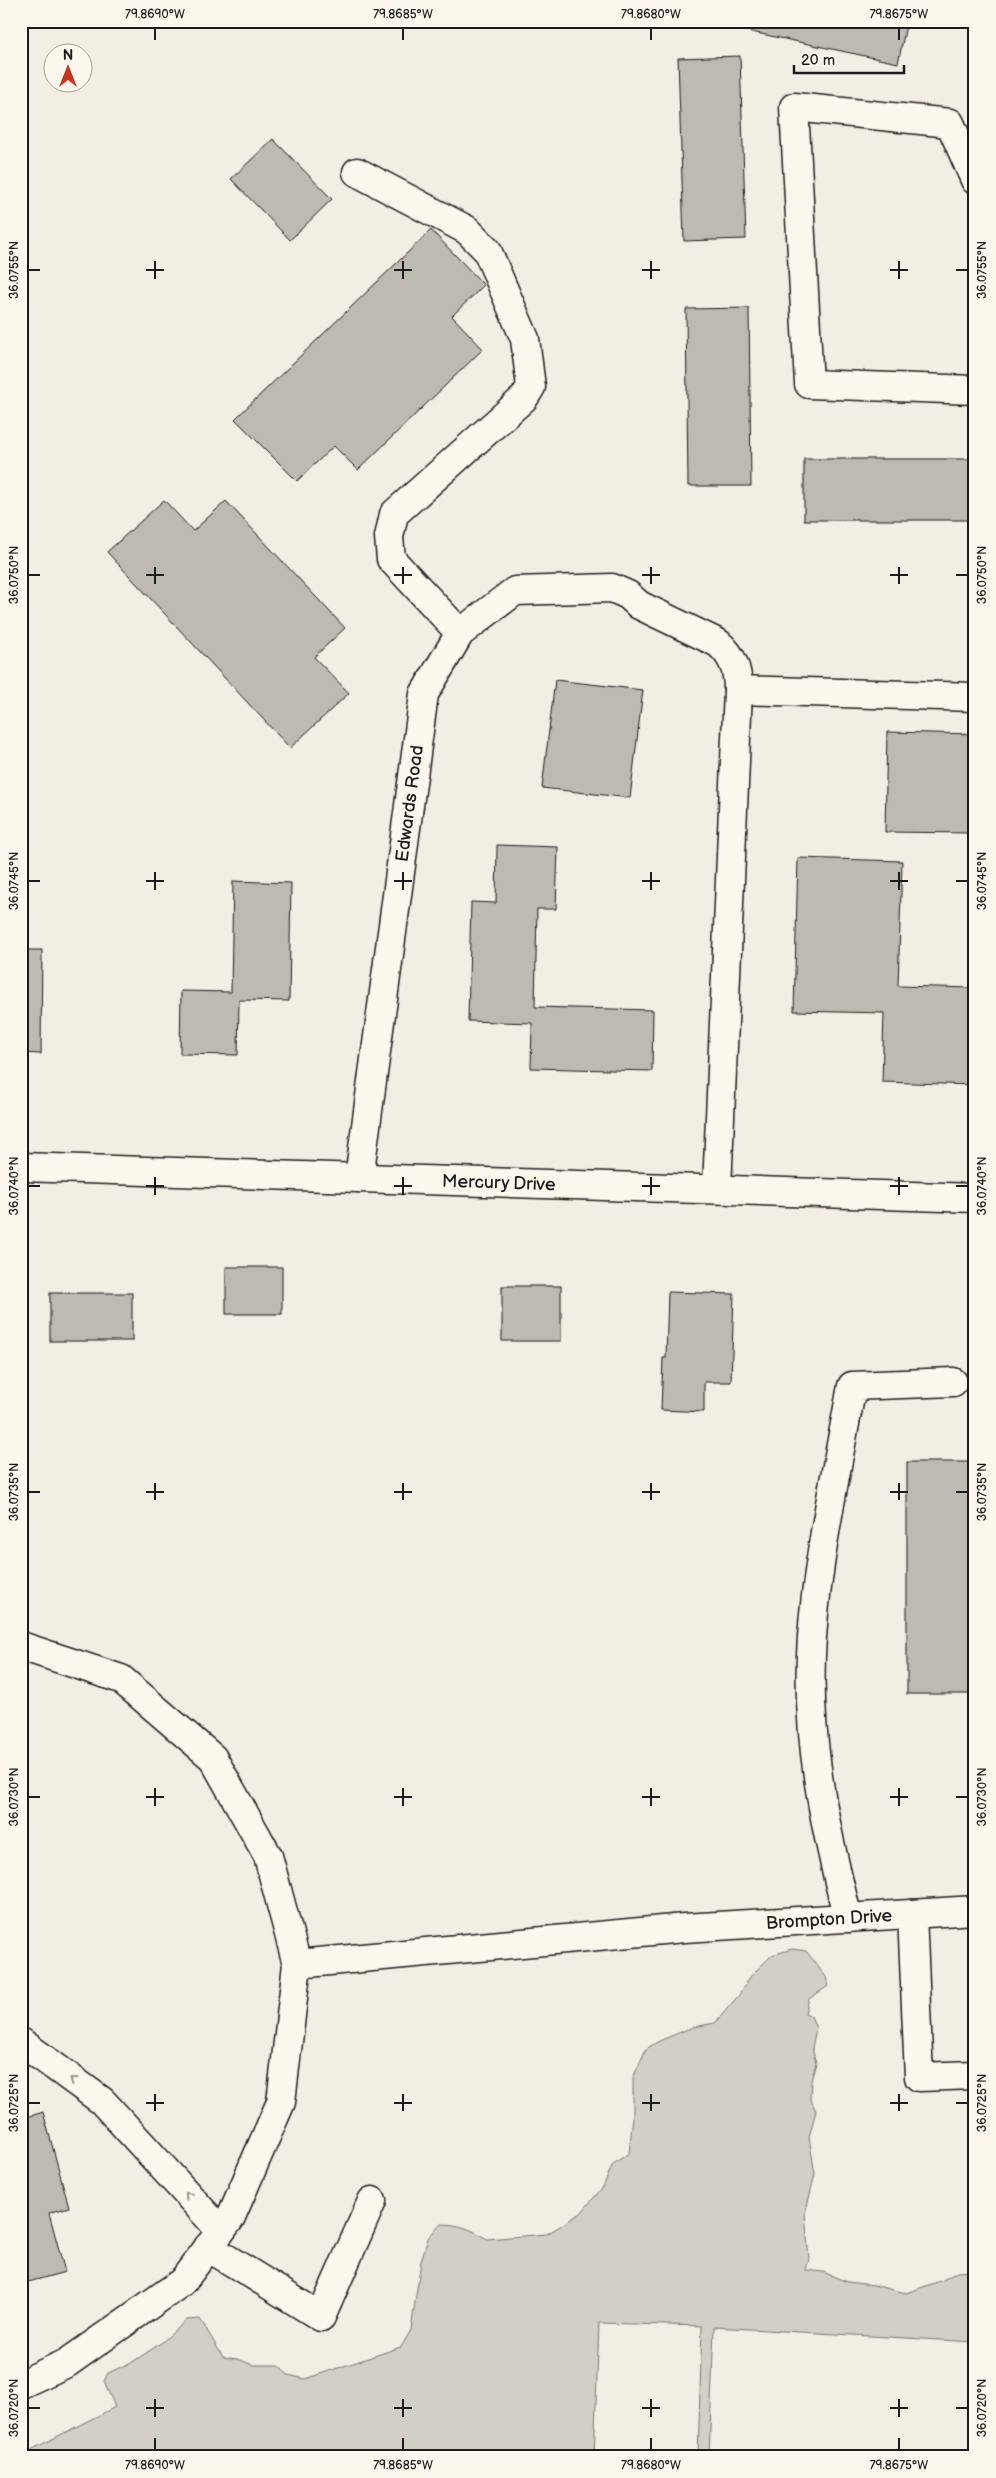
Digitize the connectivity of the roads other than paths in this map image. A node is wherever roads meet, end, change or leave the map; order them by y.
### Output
1 (358, 172) dead end
2 (975, 180) edge
3 (975, 390) edge
4 (460, 633) junction
5 (738, 690) junction
6 (975, 697) edge
7 (21, 1167) edge
8 (359, 1178) junction
9 (716, 1189) junction
10 (975, 1198) edge
11 (953, 1382) dead end
12 (21, 1646) edge
13 (975, 1910) edge
14 (912, 1914) junction
15 (848, 1918) junction
16 (297, 1964) junction
17 (21, 2042) edge
18 (975, 2075) edge
19 (372, 2201) dead end
20 (214, 2239) junction
21 (21, 2384) edge

1 - 4 street
2 - 3 street
4 - 5 street, Edwards Road
4 - 8 street, Edwards Road
5 - 6 street
5 - 9 street
7 - 8 street, Mercury Drive
8 - 9 street, Mercury Drive
9 - 10 street, Mercury Drive
11 - 15 street
12 - 16 street
13 - 14 street, Brompton Drive
14 - 15 street, Brompton Drive
14 - 18 street
15 - 16 street, Brompton Drive
16 - 20 street
20 -> 17 street
19 - 20 street
20 - 21 street

